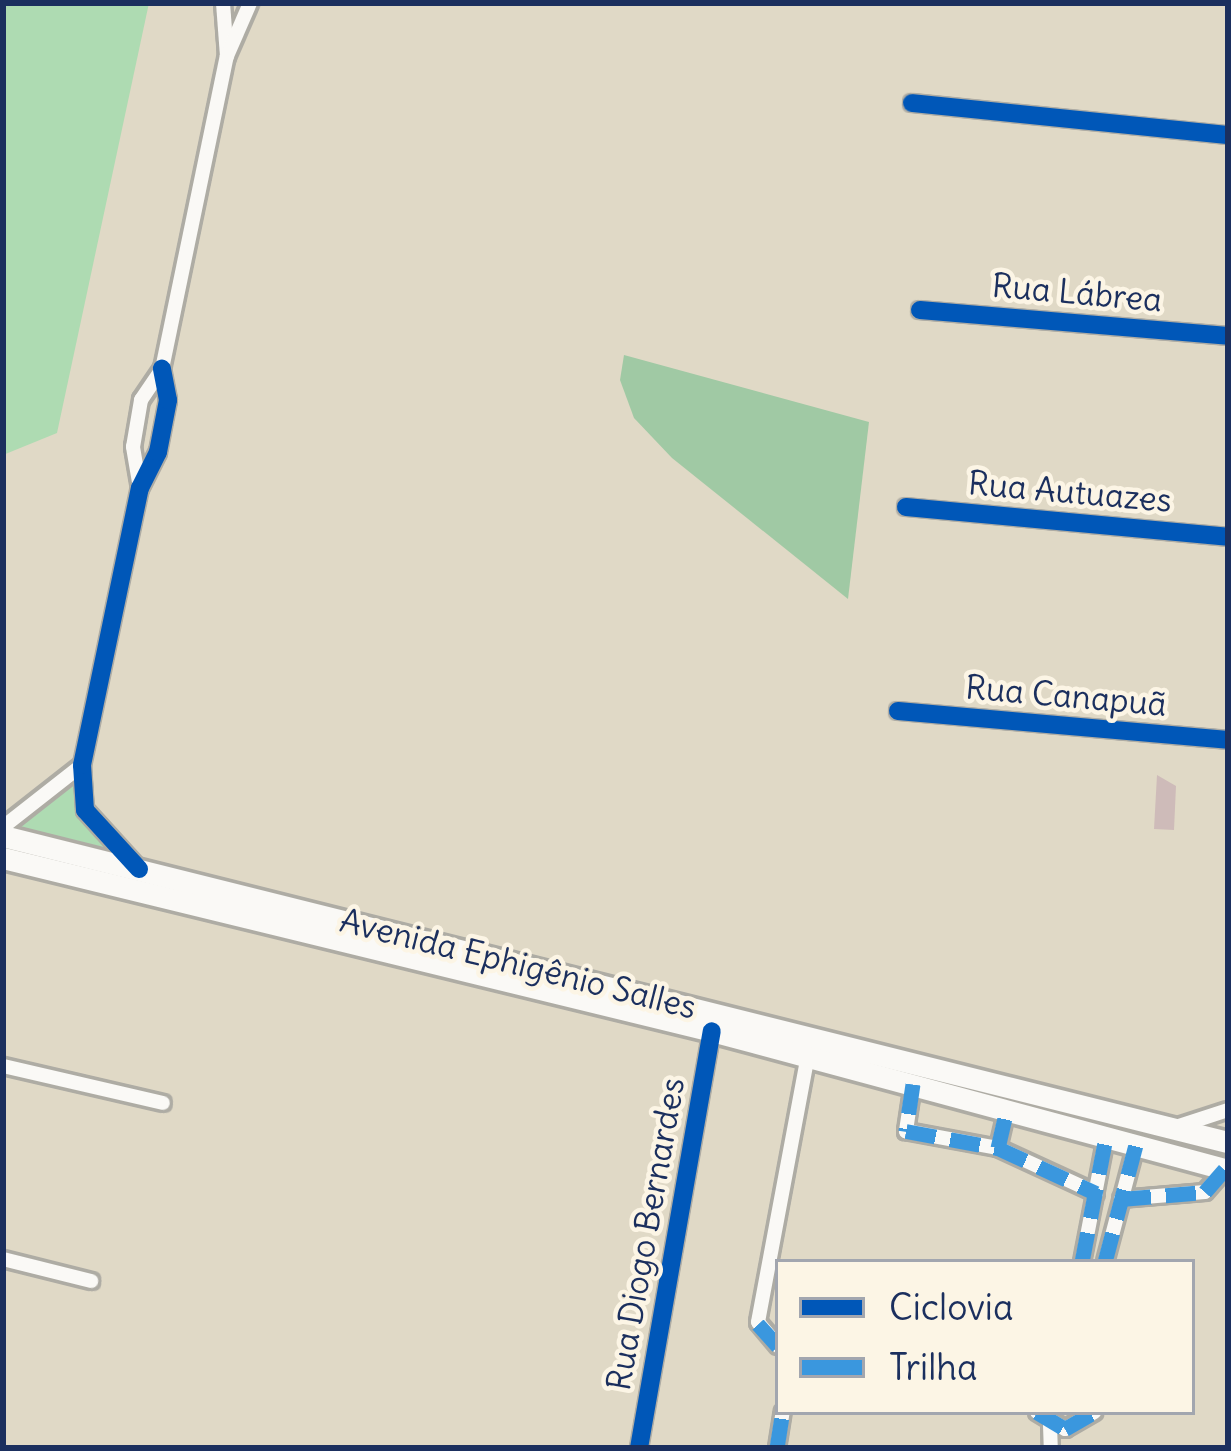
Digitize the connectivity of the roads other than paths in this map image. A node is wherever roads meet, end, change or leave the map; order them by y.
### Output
1 (223, 3) edge
2 (250, 3) edge
3 (227, 56) junction
4 (912, 103) dead end
5 (1228, 135) edge
6 (920, 310) dead end
7 (1228, 337) edge
8 (162, 368) junction
9 (140, 488) junction
10 (906, 507) dead end
11 (1228, 537) edge
12 (898, 711) dead end
13 (1228, 740) edge
14 (82, 765) junction
15 (3, 832) edge
16 (3, 858) edge
17 (139, 869) junction
18 (712, 1030) junction
19 (808, 1055) junction
20 (3, 1066) edge
21 (913, 1084) junction
22 (163, 1103) dead end
23 (1007, 1110) junction
24 (1228, 1110) edge
25 (1173, 1127) junction
26 (1106, 1137) junction
27 (1228, 1142) edge
28 (1136, 1145) junction
29 (998, 1148) junction
30 (1227, 1170) edge
31 (1096, 1193) junction
32 (1121, 1199) junction
33 (3, 1259) edge
34 (1083, 1259) edge
35 (1106, 1259) edge
36 (92, 1281) dead end
37 (775, 1343) edge
38 (783, 1415) edge
39 (1040, 1415) edge
40 (1092, 1416) edge
41 (1050, 1425) junction
42 (639, 1448) edge
43 (776, 1448) edge
44 (1051, 1448) edge
45 (1072, 1448) edge

1 - 3 street
2 - 3 street
3 - 8 street
4 - 5 street
6 - 7 street, Rua Lábrea
8 - 9 street
8 - 9 street
9 - 14 street
10 - 11 street, Rua Autuazes
12 - 13 street, Rua Canapuã
14 - 15 street
14 - 17 street
15 - 17 main road, Avenida Ephigênio Salles
16 - 18 main road, Avenida Ephigênio Salles
17 - 25 main road, Avenida Ephigênio Salles
18 - 19 main road, Avenida Ephigênio Salles
18 - 42 street, Rua Diogo Bernardes
19 - 21 main road, Avenida Ephigênio Salles
19 - 37 street
20 - 22 street
21 - 23 main road, Avenida Ephigênio Salles
21 - 29 street
23 - 26 main road, Avenida Ephigênio Salles
23 - 29 street
24 - 25 street
25 - 27 main road, Avenida Ephigênio Salles
26 - 28 main road, Avenida Ephigênio Salles
26 - 31 street
28 - 30 main road, Avenida Ephigênio Salles
28 - 32 street
29 - 31 street
30 - 32 street
31 - 34 street
32 - 35 street
33 - 36 street
38 - 43 street
39 - 41 street
40 - 41 street
40 - 45 street
41 - 44 street

